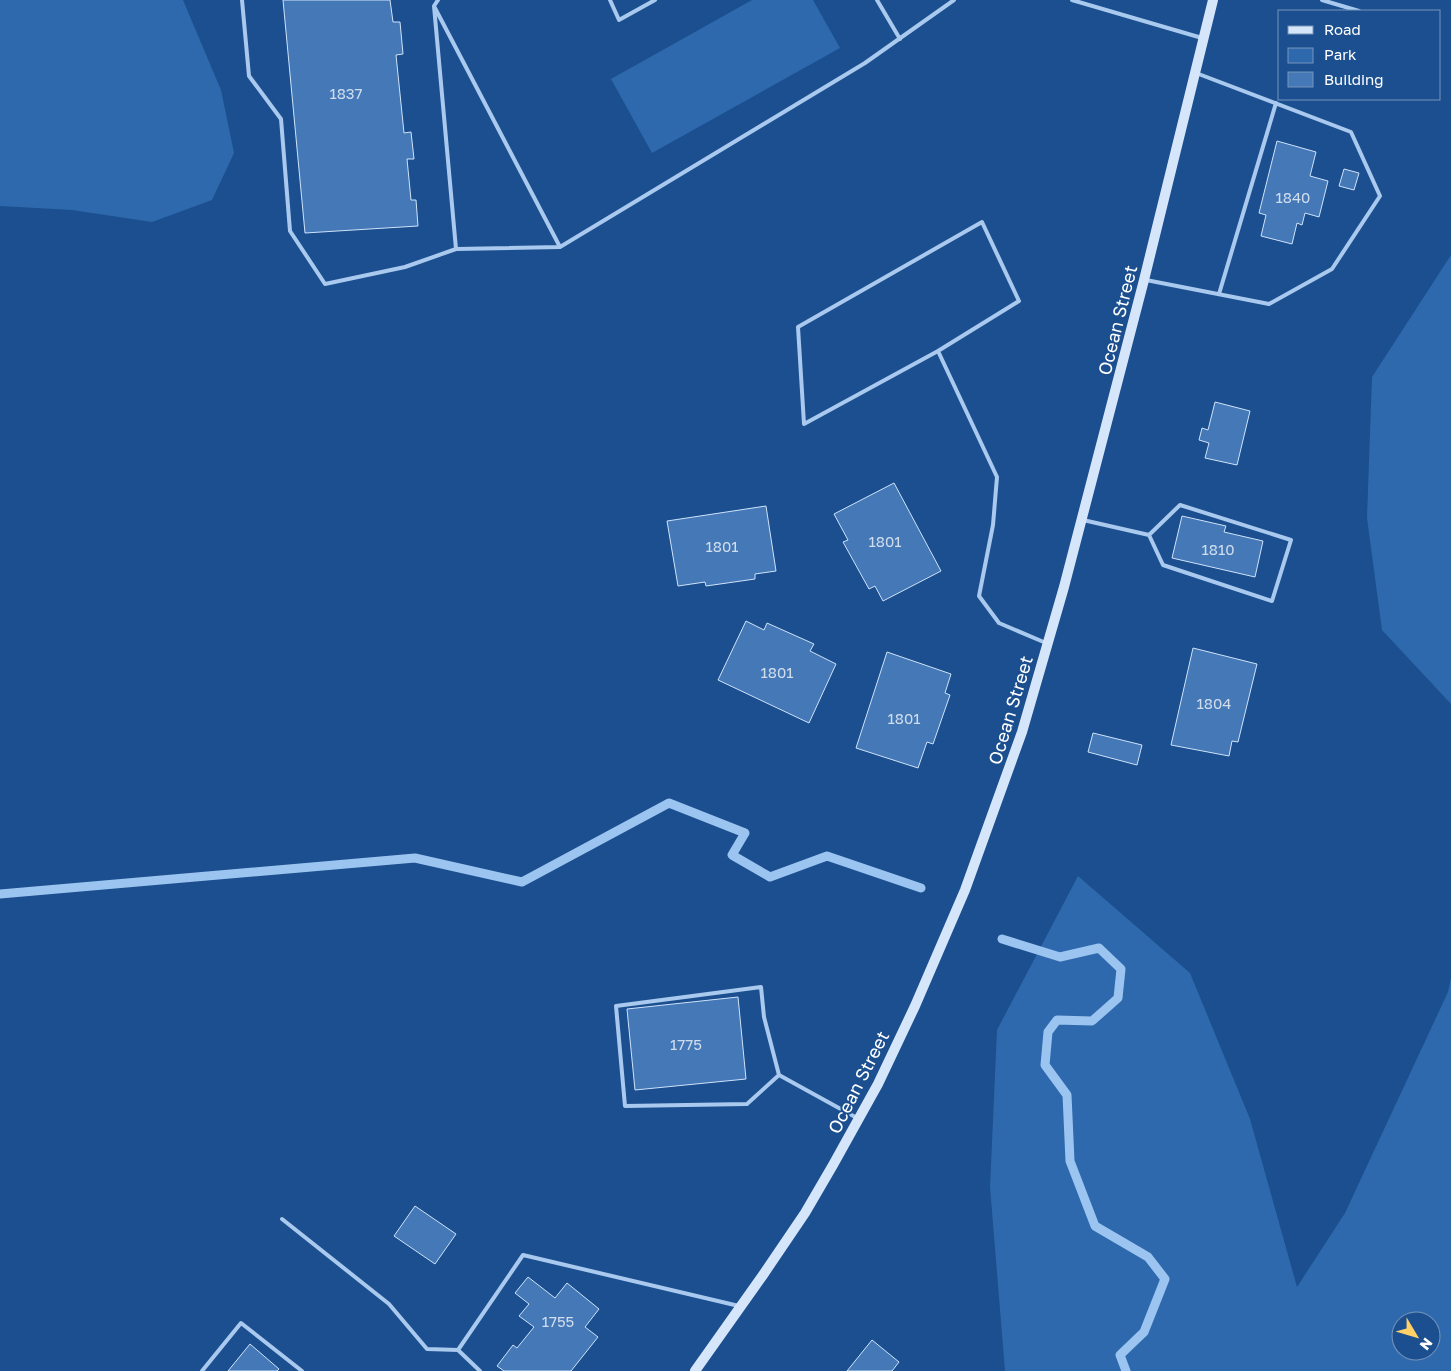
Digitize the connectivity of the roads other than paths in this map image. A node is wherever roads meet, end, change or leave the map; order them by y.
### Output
1 (242, 0) edge
2 (438, 0) edge
3 (610, 0) edge
4 (655, 0) edge
5 (877, 0) edge
6 (954, 0) edge
7 (1072, 0) edge
8 (1213, 0) edge
9 (1322, 0) edge
10 (434, 6) junction
11 (1356, 10) edge
12 (1203, 38) junction
13 (900, 39) junction
14 (1195, 73) junction
15 (1276, 103) junction
16 (560, 247) junction
17 (456, 250) junction
18 (1144, 280) junction
19 (1219, 294) junction
20 (938, 351) junction
21 (1082, 520) junction
22 (1149, 535) junction
23 (1048, 644) junction
24 (779, 1075) junction
25 (859, 1119) junction
26 (282, 1219) dead end
27 (741, 1306) junction
28 (458, 1350) junction
29 (202, 1371) edge
30 (302, 1371) edge
31 (480, 1371) edge
32 (694, 1371) edge

1 - 17 lane
2 - 10 lane
3 - 4 lane
5 - 13 lane
6 - 13 lane
7 - 12 lane
8 - 12 main road, Ocean Street
9 - 11 lane
10 - 16 lane
10 - 17 lane
12 - 14 main road, Ocean Street
13 - 16 lane
14 - 15 lane
14 - 18 main road, Ocean Street
15 - 19 lane
15 - 19 lane
16 - 17 lane
18 - 19 lane
18 - 21 main road, Ocean Street
20 - 20 lane
20 - 23 lane
21 - 22 lane
21 - 23 main road, Ocean Street
22 - 22 lane
23 - 25 main road, Ocean Street
24 - 24 lane
24 - 25 lane
25 - 27 main road, Ocean Street
26 - 28 lane
27 - 28 lane
27 - 32 main road, Ocean Street
28 - 31 lane
29 - 30 lane

